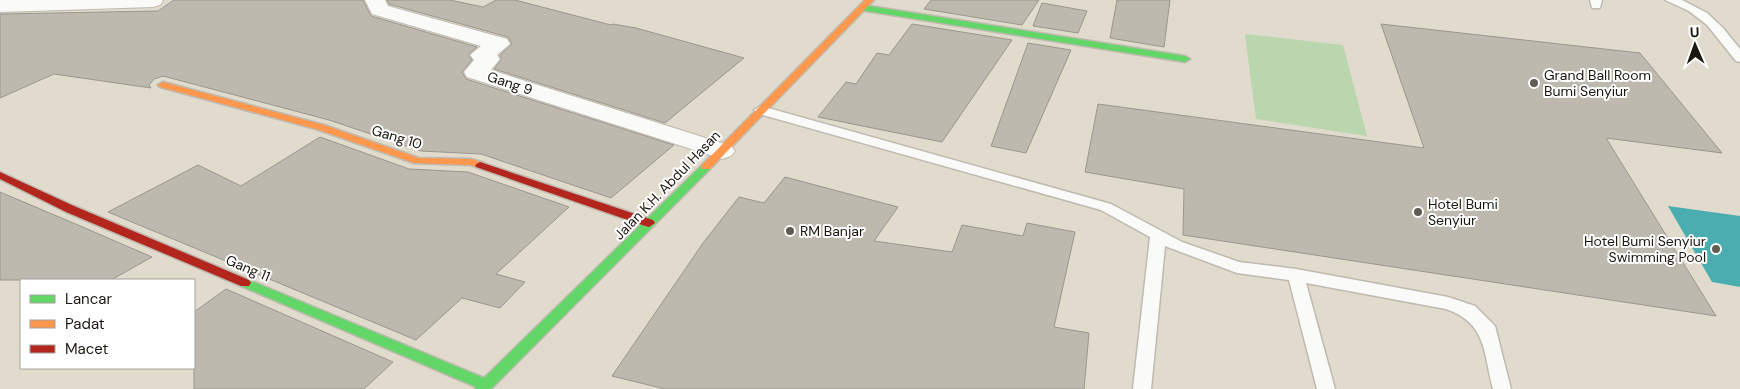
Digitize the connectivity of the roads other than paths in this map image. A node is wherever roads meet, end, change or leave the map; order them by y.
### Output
1 (374, 0) edge
2 (1672, 0) edge
3 (153, 1) edge
4 (866, 4) edge
5 (0, 6) edge
6 (1185, 58) dead end
7 (1740, 58) edge
8 (163, 85) dead end
9 (761, 110) junction
10 (722, 151) junction
11 (0, 175) edge
12 (649, 223) junction
13 (1158, 235) junction
14 (1296, 276) junction
15 (484, 387) edge
16 (1142, 389) edge
17 (1326, 389) edge
18 (1502, 389) edge

1 - 10 street, Gang 9
2 - 7 lane
3 - 5 street
4 - 6 street
4 - 9 street, Jalan K.H. Abdul Hasan
8 - 12 street, Gang 10
9 - 10 street, Jalan K.H. Abdul Hasan
9 - 13 lane
10 - 12 street, Jalan K.H. Abdul Hasan
11 - 15 street, Gang 11
12 - 15 street, Jalan K.H. Abdul Hasan
13 - 14 lane
13 - 16 lane
14 - 17 lane
14 - 18 lane

